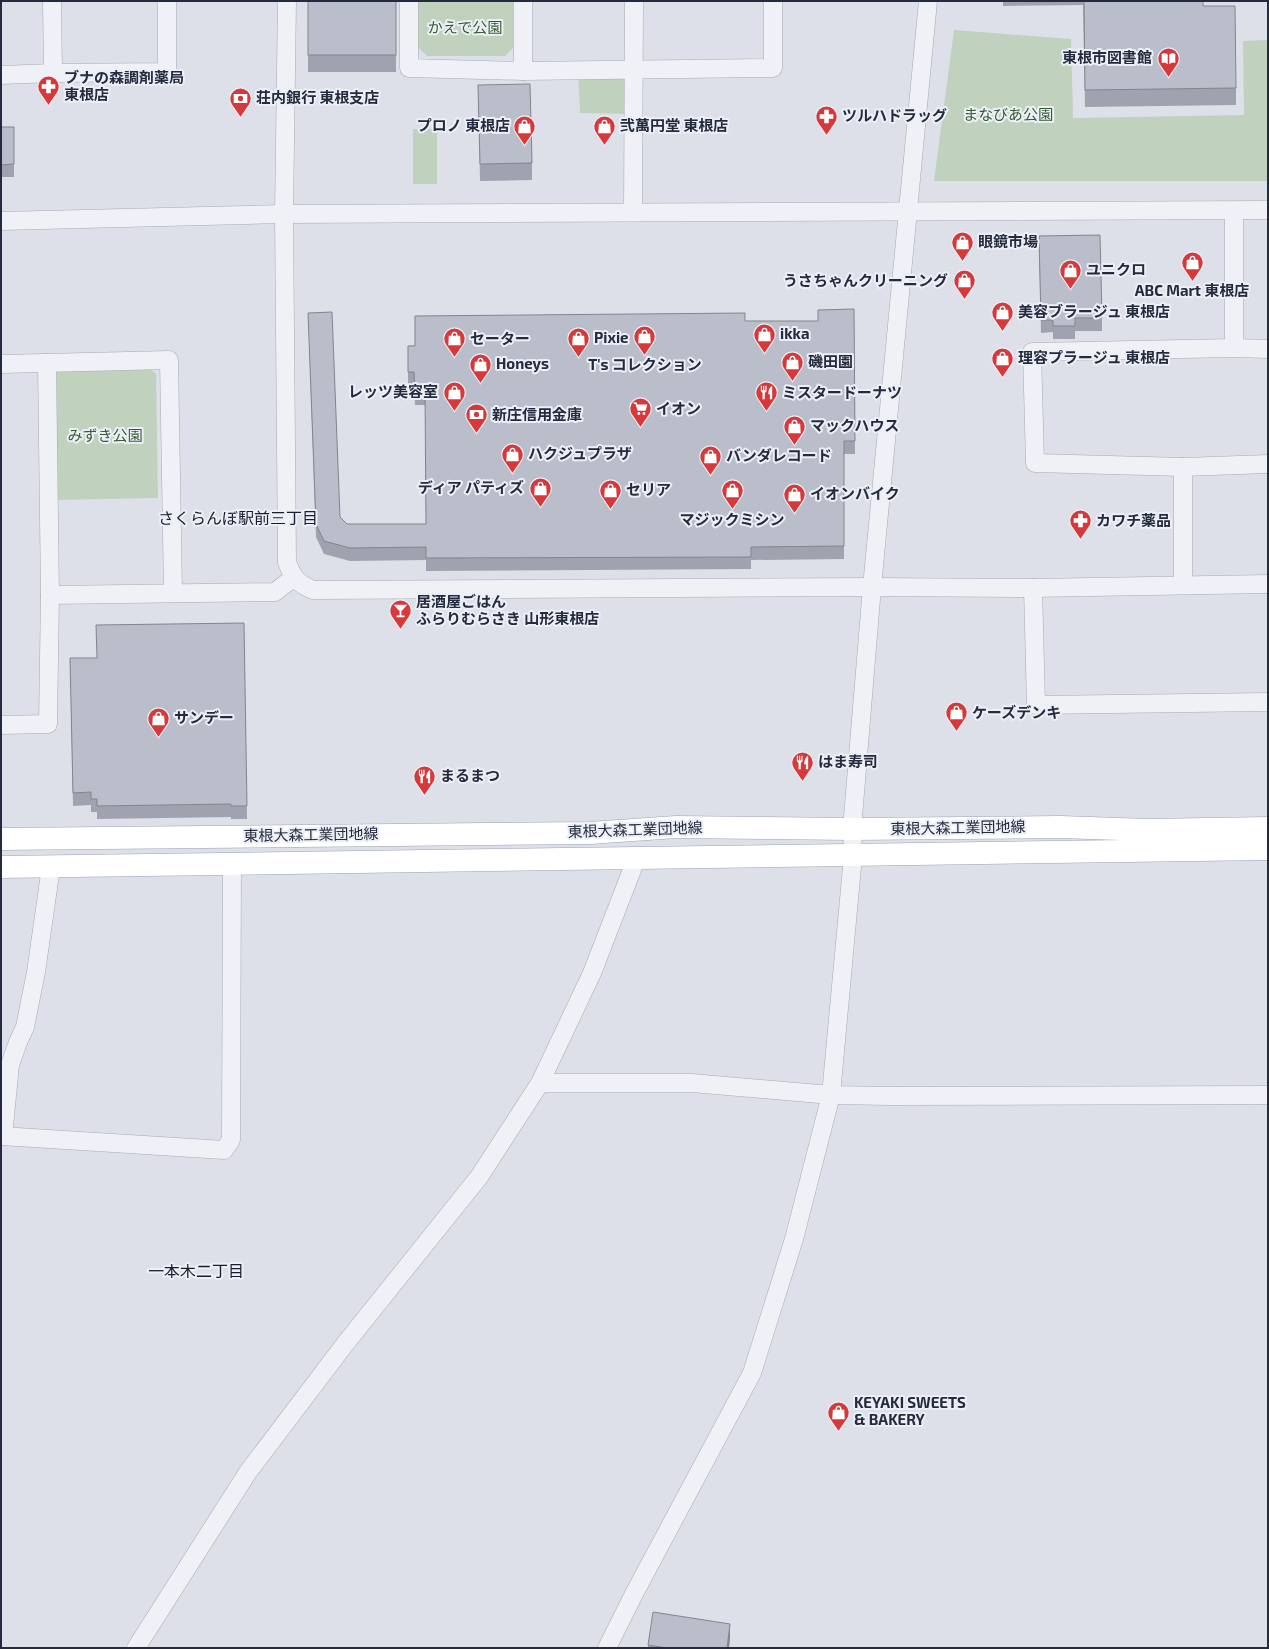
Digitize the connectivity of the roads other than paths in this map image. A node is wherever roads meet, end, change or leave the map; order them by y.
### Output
1 (52, 1) edge
2 (167, 1) edge
3 (286, 1) edge
4 (409, 1) edge
5 (523, 1) edge
6 (634, 1) edge
7 (773, 1) edge
8 (928, 1) edge
9 (633, 69) junction
10 (523, 71) junction
11 (53, 73) junction
12 (1, 75) edge
13 (1268, 210) edge
14 (1234, 211) junction
15 (633, 212) junction
16 (907, 212) junction
17 (284, 214) junction
18 (1, 221) edge
19 (1234, 348) junction
20 (1268, 349) edge
21 (47, 363) junction
22 (1, 364) edge
23 (1268, 464) edge
24 (1183, 467) junction
25 (293, 578) junction
26 (1183, 584) junction
27 (1268, 584) edge
28 (872, 587) junction
29 (1033, 588) junction
30 (173, 593) junction
31 (50, 595) junction
32 (1268, 702) edge
33 (1, 725) edge
34 (1268, 828) edge
35 (852, 829) junction
36 (1, 838) edge
37 (1268, 849) edge
38 (853, 856) junction
39 (637, 857) junction
40 (232, 864) junction
41 (1, 867) edge
42 (51, 867) junction
43 (540, 1083) junction
44 (831, 1095) junction
45 (1268, 1095) edge
46 (2, 1136) edge
47 (136, 1648) edge
48 (607, 1648) edge

1 - 11 street
2 - 11 street
3 - 17 street
4 - 10 street
5 - 10 street
6 - 9 street
7 - 9 street
8 - 16 street
9 - 10 street
9 - 15 street
11 - 12 street
13 - 14 street
14 - 16 street
14 - 19 street
15 - 16 street
15 - 17 street
16 - 28 street
17 - 18 street
17 - 25 street
19 - 20 street
19 - 24 street
21 - 22 street
21 - 30 street
21 - 31 street
23 - 24 street
24 - 26 street
25 - 28 street
25 - 30 street
26 - 27 street
26 - 29 street
28 - 29 street
28 - 35 street
29 - 32 street
30 - 31 street
31 - 33 street
34 - 35 main road, 東根大森工業団地線
35 - 36 main road, 東根大森工業団地線
35 - 38 street
37 - 38 main road, 東根大森工業団地線
38 - 39 main road, 東根大森工業団地線
38 - 44 street
39 - 40 main road, 東根大森工業団地線
39 - 43 street
40 - 42 main road, 東根大森工業団地線
40 - 46 street
41 - 42 main road, 東根大森工業団地線
42 - 46 street
43 - 44 street
43 - 47 street
44 - 45 street
44 - 48 street

